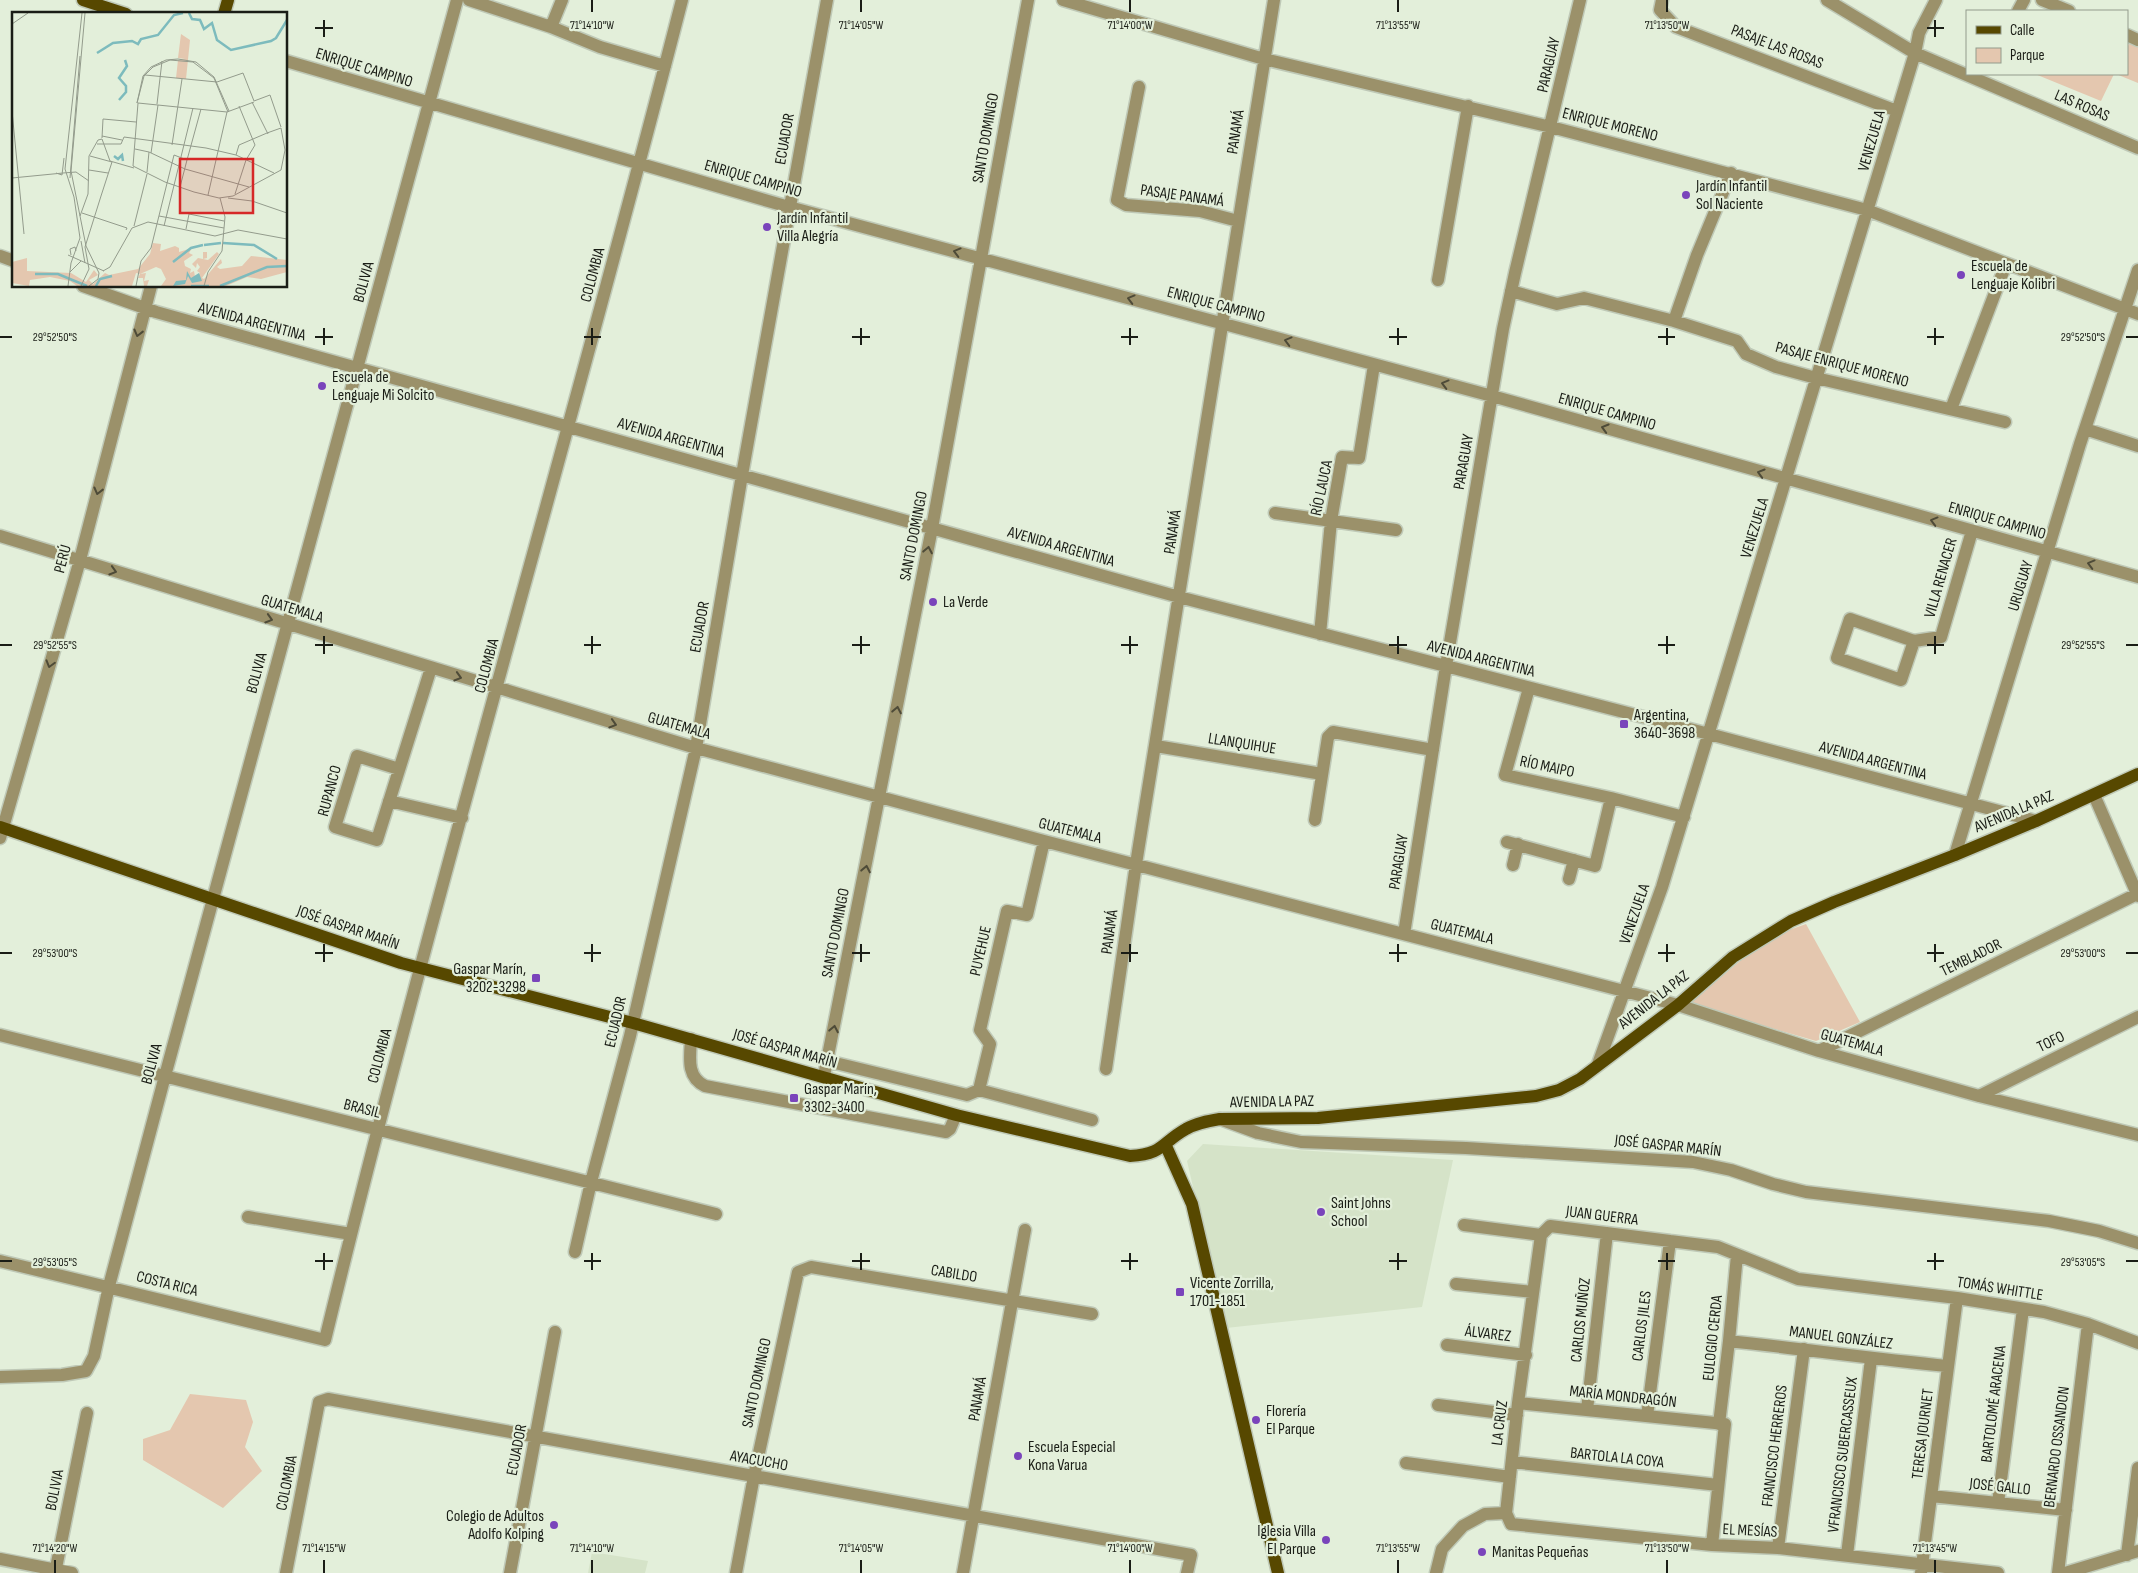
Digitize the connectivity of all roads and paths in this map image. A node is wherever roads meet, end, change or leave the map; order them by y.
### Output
1 (83, 0) edge
2 (457, 0) edge
3 (469, 0) edge
4 (562, 0) edge
5 (682, 0) edge
6 (827, 0) edge
7 (1028, 0) edge
8 (1063, 0) edge
9 (1274, 0) edge
10 (1580, 0) edge
11 (1662, 0) edge
12 (1827, 0) edge
13 (1936, 0) edge
14 (2042, 0) edge
15 (2067, 10) edge
16 (120, 12) edge
17 (552, 27) junction
18 (1915, 53) junction
19 (1264, 58) junction
20 (288, 62) edge
21 (665, 66) junction
22 (1966, 71) edge
23 (1982, 77) edge
24 (1139, 87) dead end
25 (429, 104) junction
26 (1468, 106) junction
27 (1897, 111) junction
28 (1551, 127) junction
29 (2138, 148) edge
30 (639, 164) junction
31 (1731, 173) junction
32 (789, 207) junction
33 (1867, 210) junction
34 (1238, 220) junction
35 (0, 256) edge
36 (981, 258) junction
37 (12, 260) edge
38 (2006, 264) junction
39 (2138, 270) edge
40 (1438, 280) dead end
41 (88, 288) edge
42 (150, 288) edge
43 (1511, 291) junction
44 (145, 309) junction
45 (2126, 309) junction
46 (2138, 314) edge
47 (1674, 321) junction
48 (1223, 324) junction
49 (1374, 364) junction
50 (357, 368) junction
51 (1816, 378) junction
52 (1492, 396) junction
53 (1952, 409) junction
54 (2005, 422) dead end
55 (569, 427) junction
56 (2085, 429) junction
57 (2138, 446) edge
58 (742, 475) junction
59 (1787, 480) junction
60 (1275, 513) dead end
61 (1331, 521) junction
62 (932, 528) junction
63 (1396, 530) dead end
64 (1972, 531) junction
65 (0, 536) edge
66 (2048, 552) junction
67 (80, 560) junction
68 (2138, 577) edge
69 (1179, 597) junction
70 (287, 624) junction
71 (1320, 634) junction
72 (1914, 641) junction
73 (1446, 666) junction
74 (431, 668) junction
75 (1529, 688) junction
76 (498, 689) junction
77 (1709, 734) junction
78 (1156, 746) junction
79 (696, 748) junction
80 (1433, 750) junction
81 (399, 769) junction
82 (1322, 774) junction
83 (2138, 774) edge
84 (2094, 795) junction
85 (880, 798) junction
86 (1611, 798) junction
87 (389, 802) junction
88 (1970, 804) junction
89 (1684, 817) junction
90 (462, 818) junction
91 (1315, 820) dead end
92 (2036, 820) junction
93 (1, 831) edge
94 (1044, 841) junction
95 (1955, 855) junction
96 (1574, 860) junction
97 (1136, 864) junction
98 (1512, 865) dead end
99 (1569, 879) dead end
100 (2138, 895) edge
101 (214, 898) junction
102 (1404, 934) junction
103 (420, 968) junction
104 (1626, 991) junction
105 (1678, 1005) junction
106 (2138, 1017) edge
107 (633, 1023) junction
108 (0, 1035) edge
109 (692, 1039) junction
110 (1819, 1051) junction
111 (827, 1061) junction
112 (1598, 1064) junction
113 (1106, 1069) dead end
114 (165, 1076) junction
115 (824, 1076) junction
116 (979, 1090) junction
117 (1978, 1096) junction
118 (956, 1116) junction
119 (1220, 1119) junction
120 (1092, 1120) dead end
121 (377, 1129) junction
122 (2138, 1135) edge
123 (1166, 1146) junction
124 (591, 1182) junction
125 (716, 1214) dead end
126 (248, 1217) dead end
127 (1464, 1225) dead end
128 (1025, 1230) dead end
129 (1607, 1233) junction
130 (350, 1234) junction
131 (1541, 1235) junction
132 (1670, 1241) junction
133 (2138, 1243) edge
134 (575, 1252) dead end
135 (1737, 1255) junction
136 (0, 1261) edge
137 (811, 1267) joint
138 (1456, 1284) dead end
139 (109, 1286) junction
140 (1533, 1292) junction
141 (1957, 1298) junction
142 (1012, 1300) junction
143 (2023, 1309) junction
144 (1092, 1314) dead end
145 (2088, 1324) junction
146 (555, 1332) dead end
147 (325, 1340) joint
148 (1730, 1341) junction
149 (2138, 1343) edge
150 (1447, 1345) dead end
151 (1804, 1349) junction
152 (1526, 1355) junction
153 (1871, 1359) junction
154 (1948, 1366) junction
155 (0, 1377) edge
156 (322, 1400) joint
157 (1438, 1405) dead end
158 (1517, 1409) junction
159 (1587, 1410) junction
160 (87, 1414) dead end
161 (1647, 1416) junction
162 (1722, 1424) junction
163 (535, 1437) junction
164 (1512, 1462) junction
165 (1406, 1463) dead end
166 (2138, 1468) edge
167 (754, 1476) junction
168 (1510, 1477) junction
169 (1718, 1485) junction
170 (1931, 1496) junction
171 (1998, 1503) junction
172 (2066, 1510) junction
173 (1506, 1513) junction
174 (973, 1517) junction
175 (1712, 1545) junction
176 (1778, 1548) junction
177 (2132, 1553) edge
178 (1847, 1556) junction
179 (0, 1559) edge
180 (1922, 1569) edge
181 (56, 1571) edge
182 (72, 1573) edge
183 (286, 1573) edge
184 (510, 1573) edge
185 (736, 1573) edge
186 (963, 1573) edge
187 (1187, 1573) edge
188 (1278, 1573) edge
189 (1436, 1573) edge
190 (1998, 1573) edge
191 (2058, 1573) edge
192 (2065, 1573) edge

1 - 16 main road
2 - 25 street, BOLIVIA
3 - 17 street
4 - 17 street
5 - 21 street, COLOMBIA
6 - 32 street, ECUADOR
7 - 36 street, SANTO DOMINGO
8 - 19 street, ENRIQUE MORENO
9 - 19 street, PANAMÁ
10 - 28 street, PARAGUAY
11 - 27 street, PASAJE LAS ROSAS
12 - 18 street, LAS ROSAS
13 - 18 street, VENEZUELA
14 - 15 street
17 - 21 street
18 - 22 street, LAS ROSAS
18 - 27 street, VENEZUELA
19 - 26 street, ENRIQUE MORENO
19 - 34 street, PANAMÁ
20 - 25 street, ENRIQUE CAMPINO
21 - 30 street, COLOMBIA
23 - 29 street, LAS ROSAS
24 - 34 street, PASAJE PANAMÁ
25 - 30 street, ENRIQUE CAMPINO
25 - 50 street, BOLIVIA
26 - 28 street, ENRIQUE MORENO
26 - 40 street
27 - 33 street, VENEZUELA
28 - 31 street, ENRIQUE MORENO
28 - 43 street, PARAGUAY
30 - 32 street, ENRIQUE CAMPINO
30 - 55 street, COLOMBIA
31 - 33 street, ENRIQUE MORENO
31 - 47 street
36 -> 32 street, ENRIQUE CAMPINO
32 - 58 street, ECUADOR
33 - 38 street, ENRIQUE MORENO
33 - 51 street, VENEZUELA
34 - 48 street, PANAMÁ
35 - 37 street
48 -> 36 street, ENRIQUE CAMPINO
36 - 62 street, SANTO DOMINGO
38 - 45 street, ENRIQUE MORENO
38 - 53 street
39 - 45 street, URUGUAY
41 - 44 street, AVENIDA ARGENTINA
42 - 44 street, PERÚ
43 - 47 street, PASAJE ENRIQUE MORENO
43 - 52 street, PARAGUAY
44 - 50 street, AVENIDA ARGENTINA
44 -> 67 street, PERÚ
45 - 46 street, ENRIQUE MORENO
45 - 56 street, URUGUAY
47 - 51 street, PASAJE ENRIQUE MORENO
49 -> 48 street, ENRIQUE CAMPINO
48 - 69 street, PANAMÁ
52 -> 49 street, ENRIQUE CAMPINO
49 - 61 street, RÍO LAUCA
50 - 55 street, AVENIDA ARGENTINA
50 - 70 street, BOLIVIA
51 - 53 street, PASAJE ENRIQUE MORENO
51 - 59 street, VENEZUELA
59 -> 52 street, ENRIQUE CAMPINO
52 - 73 street, PARAGUAY
53 - 54 street, PASAJE ENRIQUE MORENO
55 - 58 street, AVENIDA ARGENTINA
55 - 76 street, COLOMBIA
56 - 57 street
56 - 66 street, URUGUAY
58 - 62 street, AVENIDA ARGENTINA
58 - 79 street, ECUADOR
64 -> 59 street, ENRIQUE CAMPINO
59 - 77 street, VENEZUELA
60 - 61 street
61 - 63 street
61 - 71 street, RÍO LAUCA
62 - 69 street, AVENIDA ARGENTINA
85 -> 62 street, SANTO DOMINGO
64 - 66 street, ENRIQUE CAMPINO
64 - 72 street, VILLA RENACER
65 - 67 street, GUATEMALA
68 -> 66 street, ENRIQUE CAMPINO
66 - 88 street, URUGUAY
67 -> 70 street, GUATEMALA
67 -> 93 street, PERÚ
69 - 71 street, AVENIDA ARGENTINA
69 - 78 street, PANAMÁ
70 - 74 street, GUATEMALA
70 - 101 street, BOLIVIA
71 - 73 street, AVENIDA ARGENTINA
72 - 72 street, VILLA RENACER
73 - 75 street, AVENIDA ARGENTINA
73 - 80 street, PARAGUAY
74 -> 76 street, GUATEMALA
74 - 81 street, RUPANCO
75 - 77 street, AVENIDA ARGENTINA
75 - 86 street, RÍO MAIPO
76 -> 79 street, GUATEMALA
76 - 90 street, COLOMBIA
77 - 88 street, AVENIDA ARGENTINA
77 - 89 street, VENEZUELA
78 - 82 street, LLANQUIHUE
78 - 97 street, PANAMÁ
79 - 85 street, GUATEMALA
79 - 107 street, ECUADOR
80 - 82 street
80 - 102 street, PARAGUAY
81 - 87 street, RUPANCO
81 - 87 street, RUPANCO
82 - 91 street
83 - 84 main road, AVENIDA LA PAZ
84 - 92 main road, AVENIDA LA PAZ
84 - 100 street
85 - 94 street, GUATEMALA
111 -> 85 street, SANTO DOMINGO
86 - 89 street, RÍO MAIPO
86 - 96 street
87 - 90 street
88 - 92 street, AVENIDA ARGENTINA
88 - 95 street, URUGUAY
89 - 104 street, VENEZUELA
90 - 103 street, COLOMBIA
92 - 95 main road, AVENIDA LA PAZ
93 - 101 main road, JOSÉ GASPAR MARÍN
94 - 97 street, GUATEMALA
94 - 116 street, PUYEHUE
95 - 105 main road, AVENIDA LA PAZ
96 - 98 street
96 - 99 street
97 - 102 street, GUATEMALA
97 - 113 street, PANAMÁ
100 - 110 street, TEMBLADOR
101 - 103 main road, JOSÉ GASPAR MARÍN
101 - 114 street, BOLIVIA
102 - 104 street, GUATEMALA
103 - 107 main road, JOSÉ GASPAR MARÍN
103 - 121 street, COLOMBIA
104 - 105 street, GUATEMALA
104 - 112 street, VENEZUELA
105 - 110 street, GUATEMALA
105 - 112 main road, AVENIDA LA PAZ
106 - 117 street, TOFO
107 - 109 main road, JOSÉ GASPAR MARÍN
107 - 124 street, ECUADOR
108 - 114 street, BRASIL
109 - 115 main road, JOSÉ GASPAR MARÍN
109 - 118 street
110 - 117 street, GUATEMALA
111 - 115 street, SANTO DOMINGO
111 - 116 street
112 - 119 main road, AVENIDA LA PAZ
114 - 121 street, BRASIL
114 - 139 street, BOLIVIA
115 - 118 main road, JOSÉ GASPAR MARÍN
116 - 120 street
117 - 122 street, GUATEMALA
118 - 123 main road, JOSÉ GASPAR MARÍN
119 - 123 main road, AVENIDA LA PAZ
119 - 133 street, JOSÉ GASPAR MARÍN
121 - 124 street, BRASIL
121 - 130 street, COLOMBIA
123 - 188 main road
124 - 125 street, BRASIL
124 - 134 street, ECUADOR
126 - 130 street
127 - 131 street, JUAN GUERRA
128 - 142 street, PANAMÁ
129 - 131 street, JUAN GUERRA
129 - 132 street, JUAN GUERRA
129 - 159 street, CARLOS MUÑOZ
130 - 147 street, COLOMBIA
131 - 140 street, LA CRUZ
132 - 135 street, JUAN GUERRA
132 - 161 street, CARLOS JILES
135 - 141 street, TOMÁS WHITTLE
135 - 148 street, EULOGIO CERDA
136 - 139 street, COSTA RICA
137 - 142 street, CABILDO
137 - 167 street, SANTO DOMINGO
138 - 140 street
139 - 147 street, COSTA RICA
139 - 155 street, BOLIVIA
140 - 152 street, LA CRUZ
141 - 143 street, TOMÁS WHITTLE
141 - 154 street, TERESA JOURNET
142 - 144 street, CABILDO
142 - 174 street, PANAMÁ
143 - 145 street, TOMÁS WHITTLE
143 - 171 street, BARTOLOMÉ ARACENA
145 - 149 street, TOMÁS WHITTLE
145 - 172 street, BERNARDO OSSANDON
146 - 163 street, ECUADOR
148 - 151 street, MANUEL GONZÁLEZ
148 - 162 street, EULOGIO CERDA
150 - 152 street, ÁLVAREZ
151 - 153 street, MANUEL GONZÁLEZ
151 - 176 street, FRANCISCO HERREROS
152 - 158 street, LA CRUZ
153 - 154 street, MANUEL GONZÁLEZ
153 - 178 street, VFRANCISCO SUBERCASSEUX
154 - 170 street, TERESA JOURNET
156 - 163 street, AYACUCHO
156 - 183 street, COLOMBIA
157 - 158 street, MARÍA MONDRAGÓN
158 - 159 street, MARÍA MONDRAGÓN
158 - 164 street, LA CRUZ
159 - 161 street, MARÍA MONDRAGÓN
160 - 181 street, BOLIVIA
161 - 162 street, MARÍA MONDRAGÓN
162 - 169 street, EULOGIO CERDA
163 - 167 street, AYACUCHO
163 - 184 street, ECUADOR
164 - 168 street, LA CRUZ
164 - 169 street, BARTOLA LA COYA
165 - 168 street
166 - 177 street
167 - 174 street, AYACUCHO
167 - 185 street, SANTO DOMINGO
168 - 173 street, LA CRUZ
169 - 175 street, EULOGIO CERDA
170 - 171 street, JOSÉ GALLO
170 - 180 street, TERESA JOURNET
171 - 172 street, JOSÉ GALLO
172 - 191 street, BERNARDO OSSANDON
173 - 175 street, EL MESÍAS
173 - 189 street
174 - 186 street, PANAMÁ
174 - 187 street, AYACUCHO
175 - 176 street, EL MESÍAS
176 - 178 street, EL MESÍAS
177 - 192 street
178 - 180 street, EL MESÍAS
179 - 181 street
180 - 190 street, EL MESÍAS
181 - 182 street

